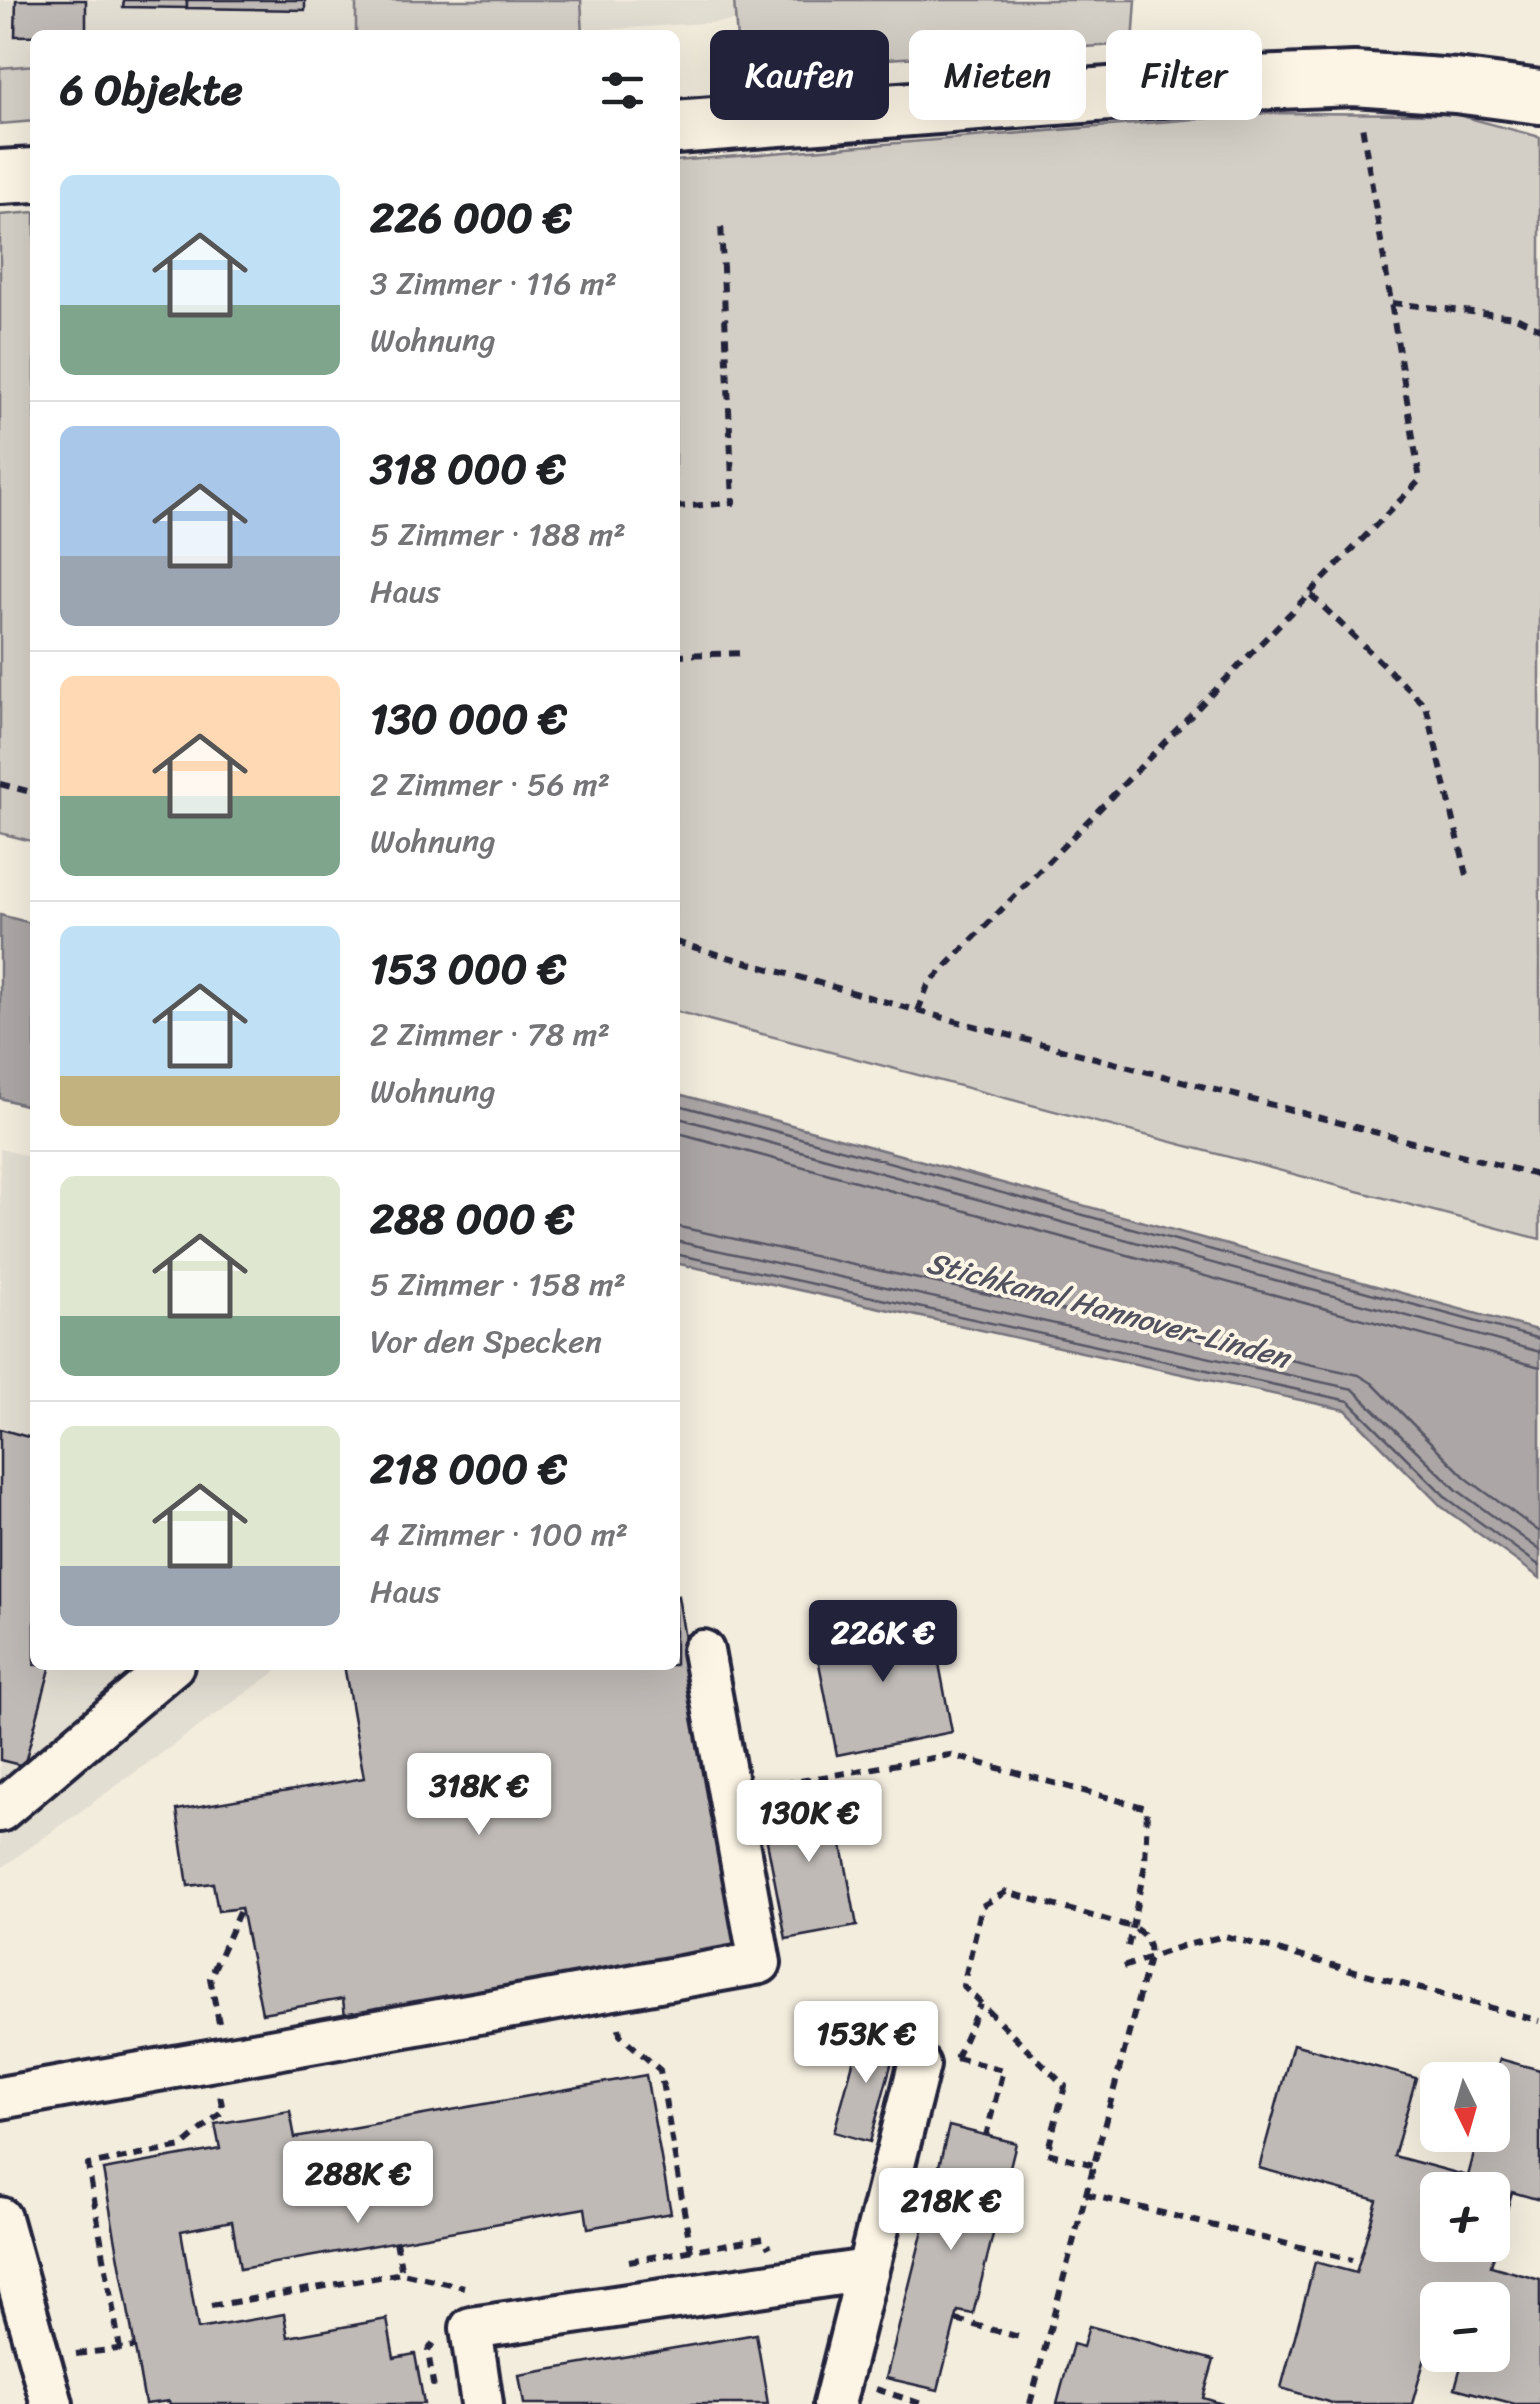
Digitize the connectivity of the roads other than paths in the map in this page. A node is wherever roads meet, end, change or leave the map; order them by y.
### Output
1 (1540, 97) edge
2 (680, 127) edge
3 (30, 175) edge
4 (0, 178) edge
5 (703, 1651) dead end
6 (167, 1670) edge
7 (0, 1811) edge
8 (937, 2062) road end
9 (0, 2098) edge
10 (0, 2218) edge
11 (867, 2270) junction
12 (24, 2346) edge
13 (52, 2404) edge
14 (482, 2404) edge
15 (834, 2404) edge

1 - 2 main road
3 - 4 main road
5 - 9 street
6 - 7 street
8 - 11 street
10 - 12 street
11 - 14 street
11 - 15 street
12 - 13 street

